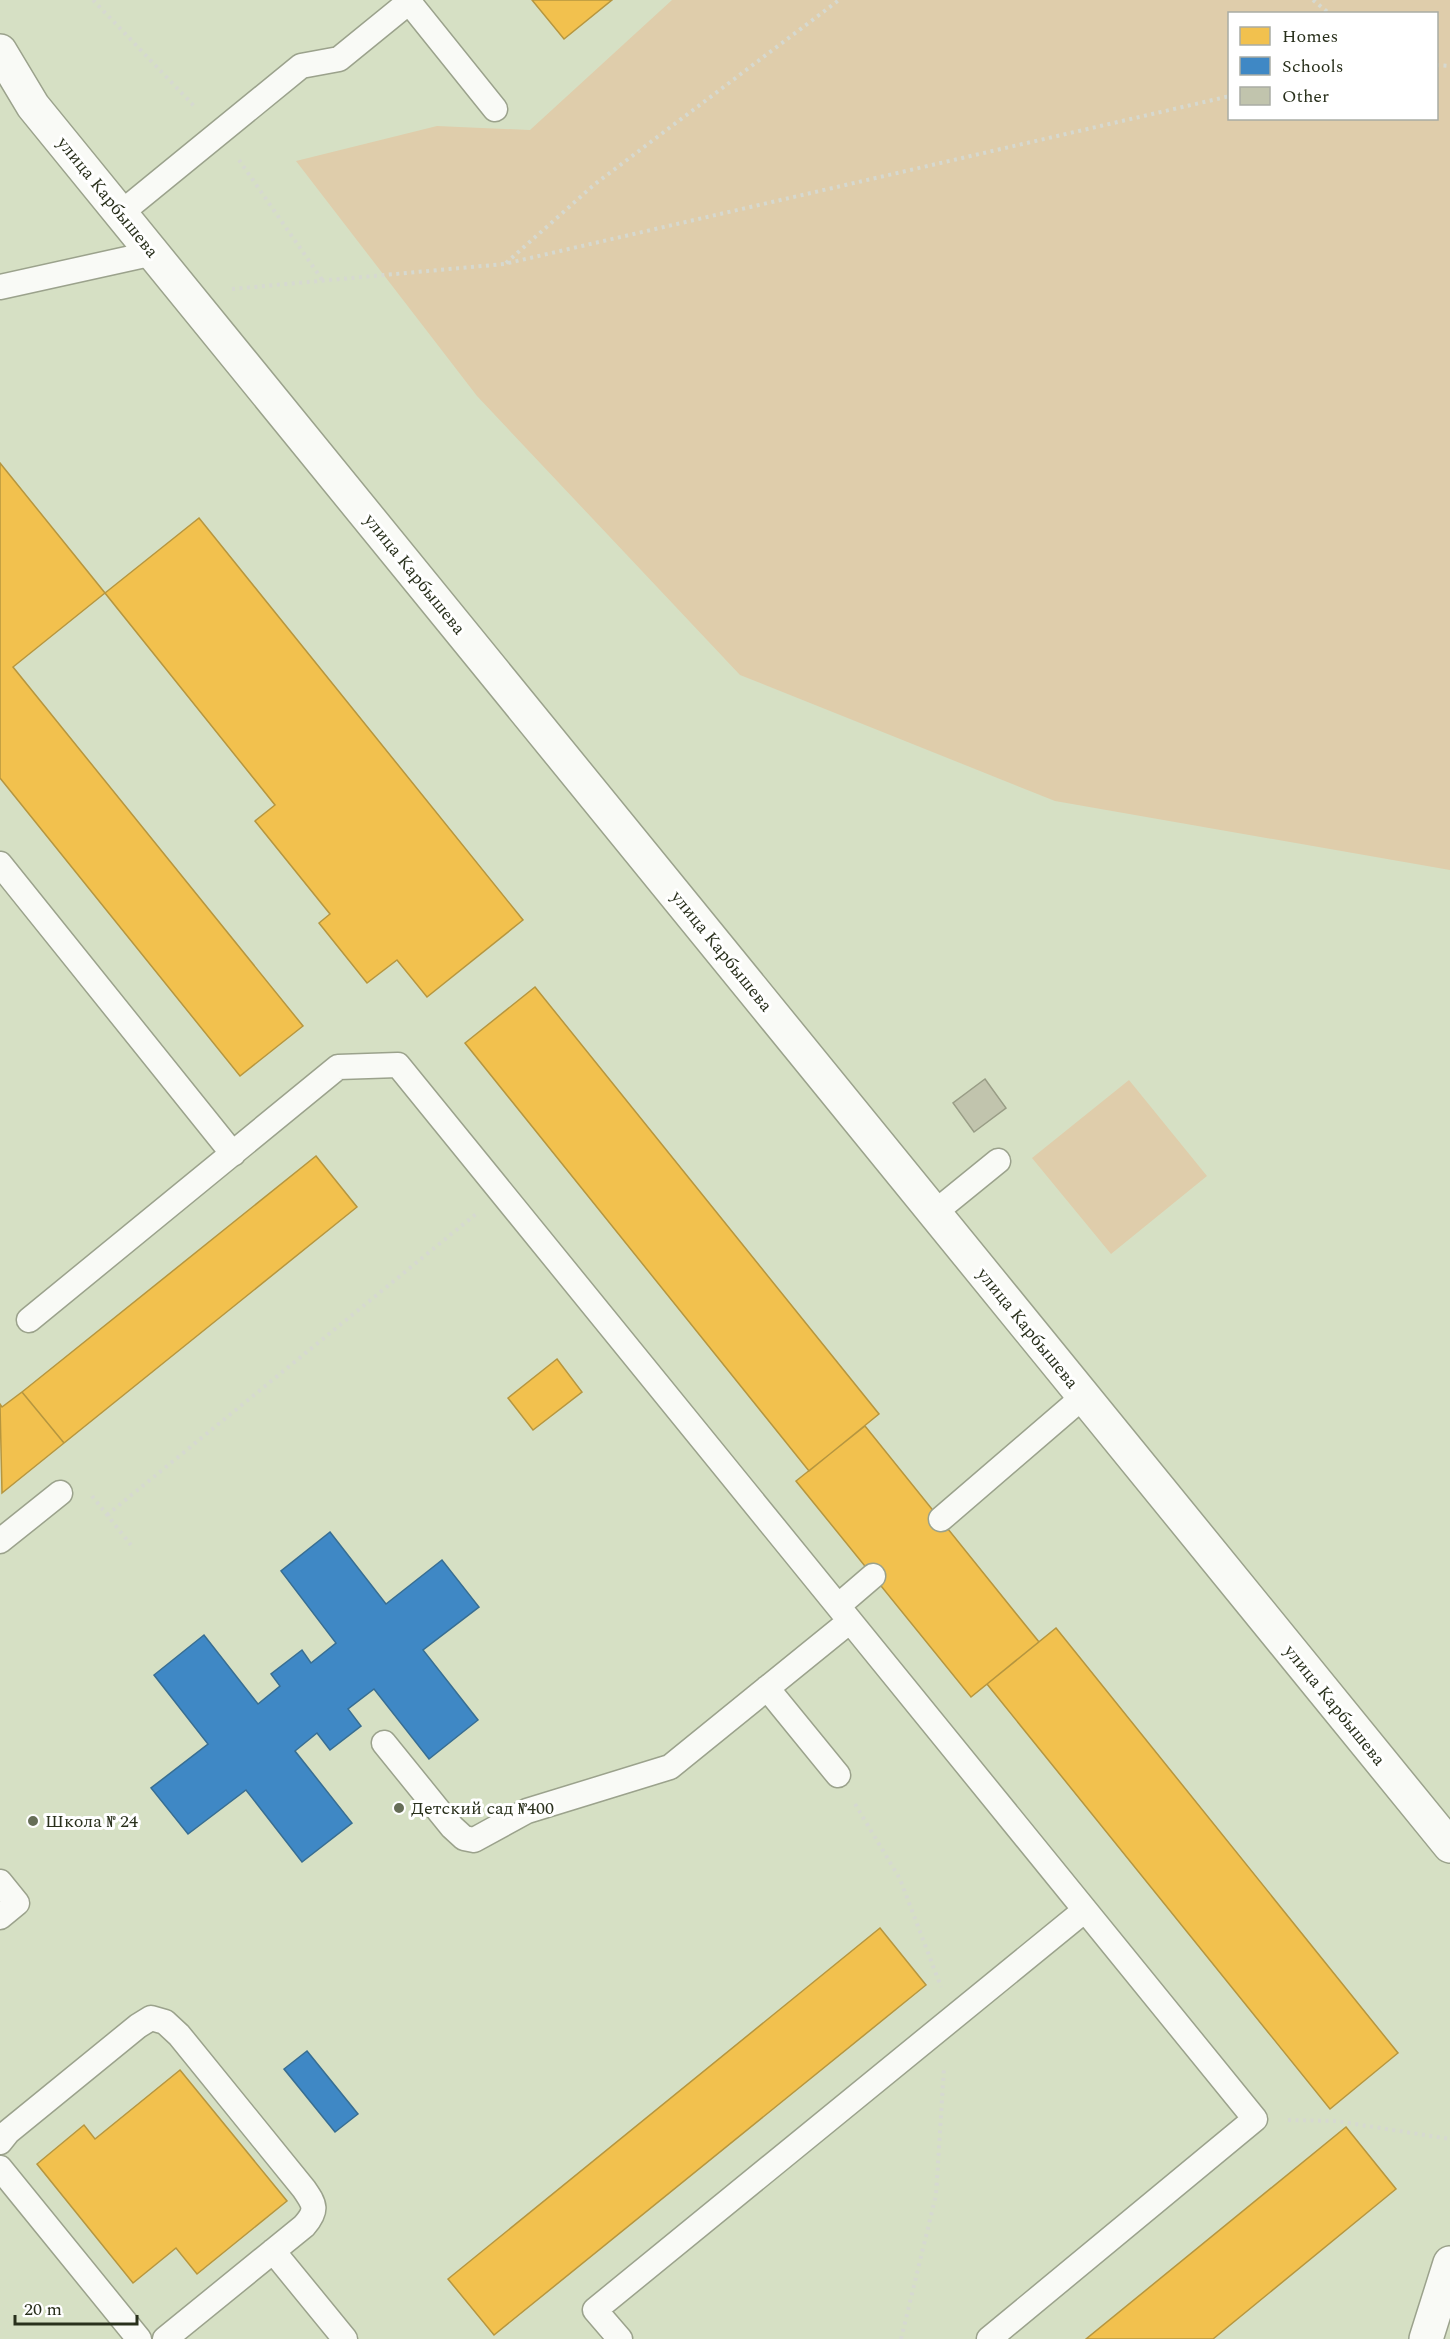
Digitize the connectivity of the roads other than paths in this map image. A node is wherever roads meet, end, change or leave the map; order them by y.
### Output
1 (408, 1) edge
2 (0, 51) edge
3 (495, 109) dead end
4 (121, 213) junction
5 (153, 253) junction
6 (0, 288) edge
7 (0, 864) edge
8 (233, 1154) junction
9 (999, 1161) dead end
10 (934, 1213) junction
11 (29, 1320) dead end
12 (1084, 1396) junction
13 (60, 1493) road end
14 (941, 1519) dead end
15 (0, 1541) edge
16 (873, 1576) dead end
17 (844, 1613) junction
18 (767, 1688) junction
19 (384, 1743) dead end
20 (838, 1775) dead end
21 (1450, 1846) edge
22 (0, 1882) edge
23 (1085, 1911) junction
24 (0, 1917) edge
25 (0, 2142) edge
26 (0, 2168) edge
27 (273, 2251) junction
28 (1450, 2263) edge
29 (139, 2339) edge
30 (165, 2339) edge
31 (345, 2339) edge
32 (620, 2339) edge
33 (989, 2339) edge
34 (1426, 2339) edge

1 - 3 lane
1 - 4 lane
2 - 4 street, улица Карбышева
4 - 5 street, улица Карбышева
5 - 6 lane
5 - 10 street, улица Карбышева
7 - 8 lane
8 - 11 lane
8 - 17 lane
9 - 10 lane
10 - 12 street, улица Карбышева
12 - 14 lane
12 - 21 street, улица Карбышева
13 - 15 lane
16 - 17 lane
17 - 18 lane
17 - 23 lane
18 - 19 lane
18 - 20 lane
22 - 24 lane
23 - 32 lane
23 - 33 lane
25 - 27 lane
26 - 29 lane
27 - 30 lane
27 - 31 lane
28 - 34 street

